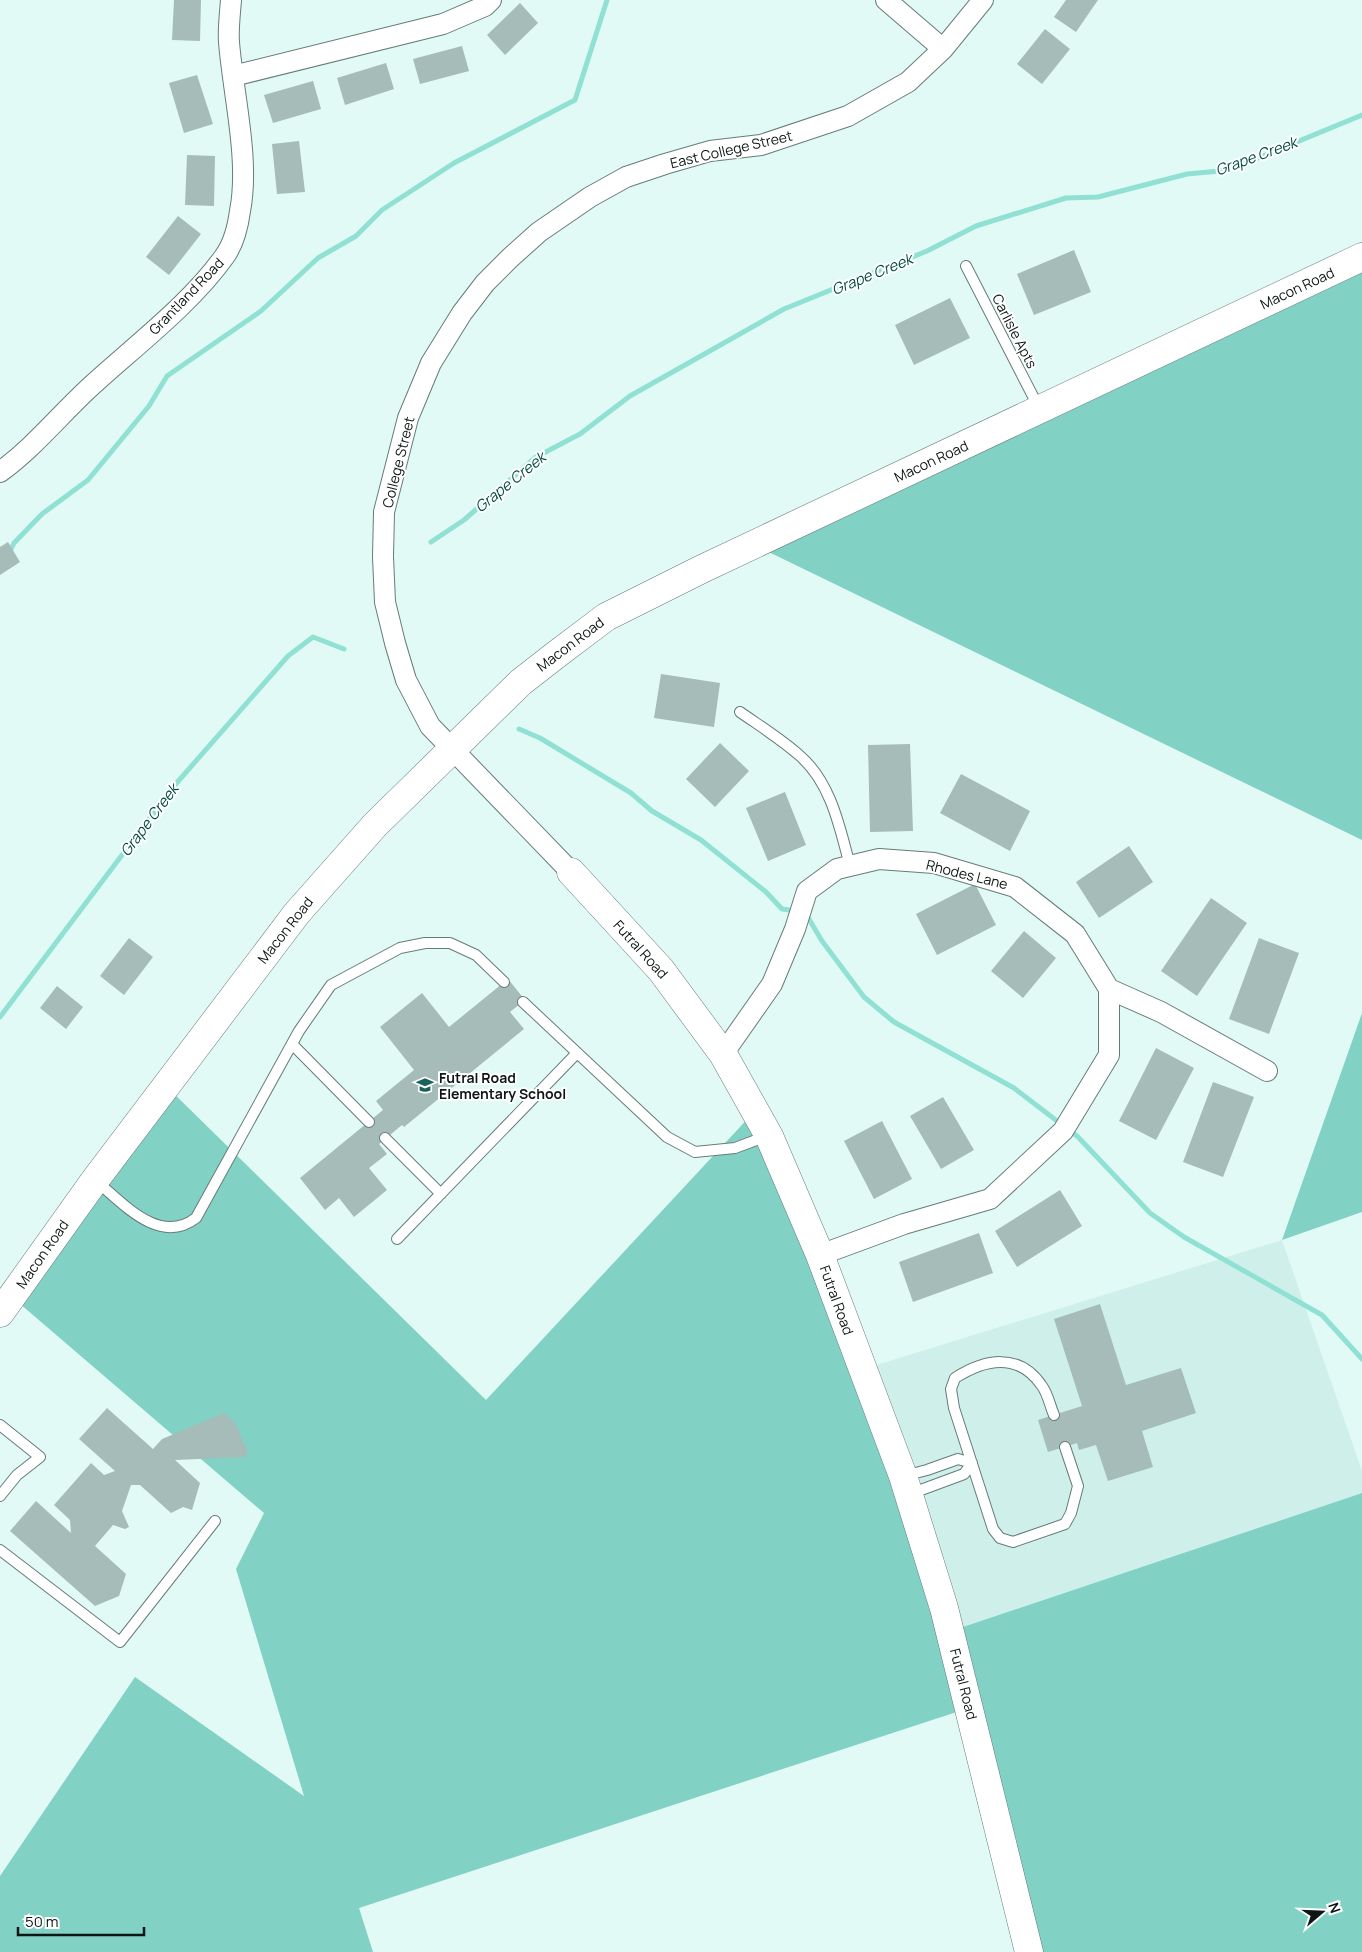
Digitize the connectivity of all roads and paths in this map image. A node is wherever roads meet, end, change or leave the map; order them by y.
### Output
1 (230, 0) edge
2 (491, 0) edge
3 (886, 0) edge
4 (983, 0) edge
5 (943, 49) junction
6 (233, 76) junction
7 (539, 232) joint
8 (1362, 257) edge
9 (966, 266) dead end
10 (1040, 409) junction
11 (0, 472) edge
12 (740, 712) dead end
13 (451, 749) junction
14 (850, 866) junction
15 (571, 872) joint
16 (504, 982) dead end
17 (1109, 989) junction
18 (523, 1002) dead end
19 (292, 1044) junction
20 (577, 1053) junction
21 (723, 1054) junction
22 (1267, 1071) dead end
23 (369, 1122) dead end
24 (769, 1136) junction
25 (386, 1138) dead end
26 (95, 1180) junction
27 (441, 1194) junction
28 (397, 1240) dead end
29 (820, 1255) junction
30 (0, 1312) edge
31 (1054, 1415) dead end
32 (0, 1424) edge
33 (1065, 1447) dead end
34 (972, 1463) junction
35 (906, 1486) junction
36 (0, 1496) edge
37 (215, 1521) dead end
38 (0, 1550) edge
39 (1029, 1952) edge

1 - 6 street, Grantland Road
2 - 6 street
3 - 5 street
4 - 5 street, East College Street
5 - 7 street, East College Street
6 - 11 street, Grantland Road
7 - 13 street, College Street
8 - 10 main road, Macon Road
9 - 10 lane, Carlisle Apts
10 - 13 main road, Macon Road
12 - 14 lane
13 - 15 street, Futral Road
13 - 26 main road, Macon Road
14 - 17 street, Rhodes Lane
14 - 21 street, Rhodes Lane
15 - 21 main road, Futral Road
16 - 19 lane
17 - 22 street
17 - 29 street
18 - 20 lane
19 - 23 lane
19 - 26 lane
20 - 24 lane
20 - 27 lane
21 - 24 main road, Futral Road
24 - 29 main road, Futral Road
25 - 27 lane
26 - 30 main road, Macon Road
27 - 28 lane
29 - 35 main road, Futral Road
31 - 34 lane
32 - 36 lane
33 - 34 lane
34 - 35 lane
34 - 35 lane
35 - 39 main road, Futral Road
37 - 38 lane

